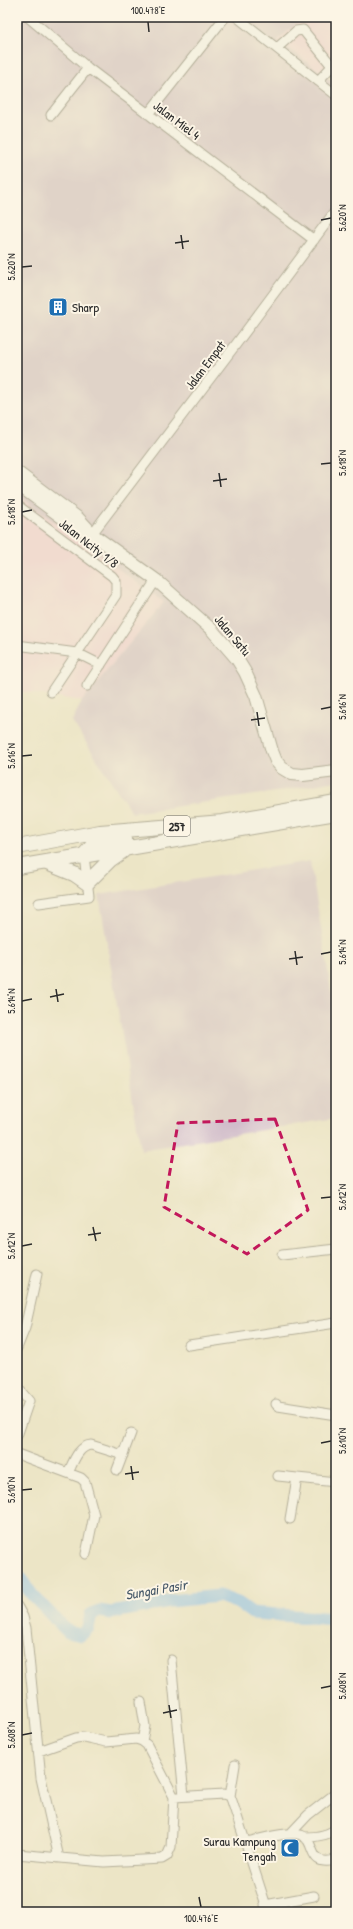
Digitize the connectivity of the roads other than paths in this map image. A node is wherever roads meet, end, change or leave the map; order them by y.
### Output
1 (28, 17) edge
2 (225, 17) edge
3 (237, 17) edge
4 (277, 48) junction
5 (334, 64) edge
6 (88, 68) junction
7 (318, 81) junction
8 (336, 95) edge
9 (148, 114) junction
10 (51, 115) dead end
11 (336, 210) edge
12 (314, 240) junction
13 (17, 472) edge
14 (17, 484) edge
15 (17, 505) edge
16 (92, 534) junction
17 (156, 580) junction
18 (17, 645) edge
19 (77, 653) junction
20 (101, 665) junction
21 (87, 686) dead end
22 (51, 692) dead end
23 (336, 771) edge
24 (336, 802) edge
25 (336, 813) edge
26 (223, 822) junction
27 (17, 847) edge
28 (128, 848) junction
29 (17, 855) edge
30 (84, 856) junction
31 (46, 862) junction
32 (17, 867) edge
33 (87, 883) junction
34 (39, 903) dead end
35 (336, 1249) edge
36 (282, 1255) dead end
37 (37, 1274) dead end
38 (336, 1323) edge
39 (189, 1345) dead end
40 (17, 1348) edge
41 (17, 1387) edge
42 (276, 1404) dead end
43 (336, 1415) edge
44 (131, 1432) dead end
45 (17, 1436) edge
46 (17, 1454) edge
47 (122, 1455) junction
48 (117, 1470) dead end
49 (68, 1473) junction
50 (278, 1476) dead end
51 (298, 1478) junction
52 (336, 1482) edge
53 (290, 1520) dead end
54 (86, 1554) dead end
55 (17, 1606) edge
56 (171, 1660) dead end
57 (141, 1702) dead end
58 (142, 1741) junction
59 (39, 1751) junction
60 (235, 1765) dead end
61 (336, 1793) edge
62 (179, 1796) junction
63 (230, 1796) junction
64 (336, 1828) edge
65 (291, 1833) junction
66 (304, 1837) junction
67 (246, 1842) junction
68 (17, 1854) edge
69 (59, 1858) junction
70 (336, 1860) edge
71 (314, 1896) dead end
72 (266, 1908) edge

1 - 6 street, Jalan Miel 4
2 - 9 street
3 - 4 street
4 - 5 street
4 - 7 street
5 - 7 street
6 - 9 street, Jalan Miel 4
6 - 10 street
7 - 8 street
9 - 12 street, Jalan Miel 4
11 - 12 street, Jalan Empat
12 - 16 street, Jalan Empat
13 - 16 main road, Jalan Satu
14 - 16 main road, Jalan Satu
15 - 19 street, Jalan Ncity 1/8
16 - 17 main road, Jalan Satu
17 - 20 street
17 - 23 main road, Jalan Satu
18 - 19 street
19 - 20 street
19 - 22 street
20 - 21 street
24 - 26 highway, 257
25 - 28 highway, 257
26 - 27 highway, 257
26 - 30 highway
28 - 30 highway, 257
28 - 33 highway
29 - 30 highway
30 - 31 highway, 257
30 - 33 street
31 - 32 highway, 257
31 - 33 highway
33 - 34 street
35 - 36 street
37 - 40 street
38 - 39 street
41 - 45 street
42 - 43 street
44 - 47 street
46 - 49 street
47 - 48 street
47 - 49 street
49 - 54 street
50 - 51 street
51 - 52 street
51 - 53 street
55 - 59 street
56 - 62 street
57 - 58 street
58 - 59 street
58 - 62 street
59 - 69 street
60 - 63 street
61 - 65 street
62 - 63 street
62 - 69 street
63 - 67 street
64 - 66 street
65 - 66 street
65 - 67 street
66 - 70 street
67 - 72 street
68 - 69 street
71 - 72 street

